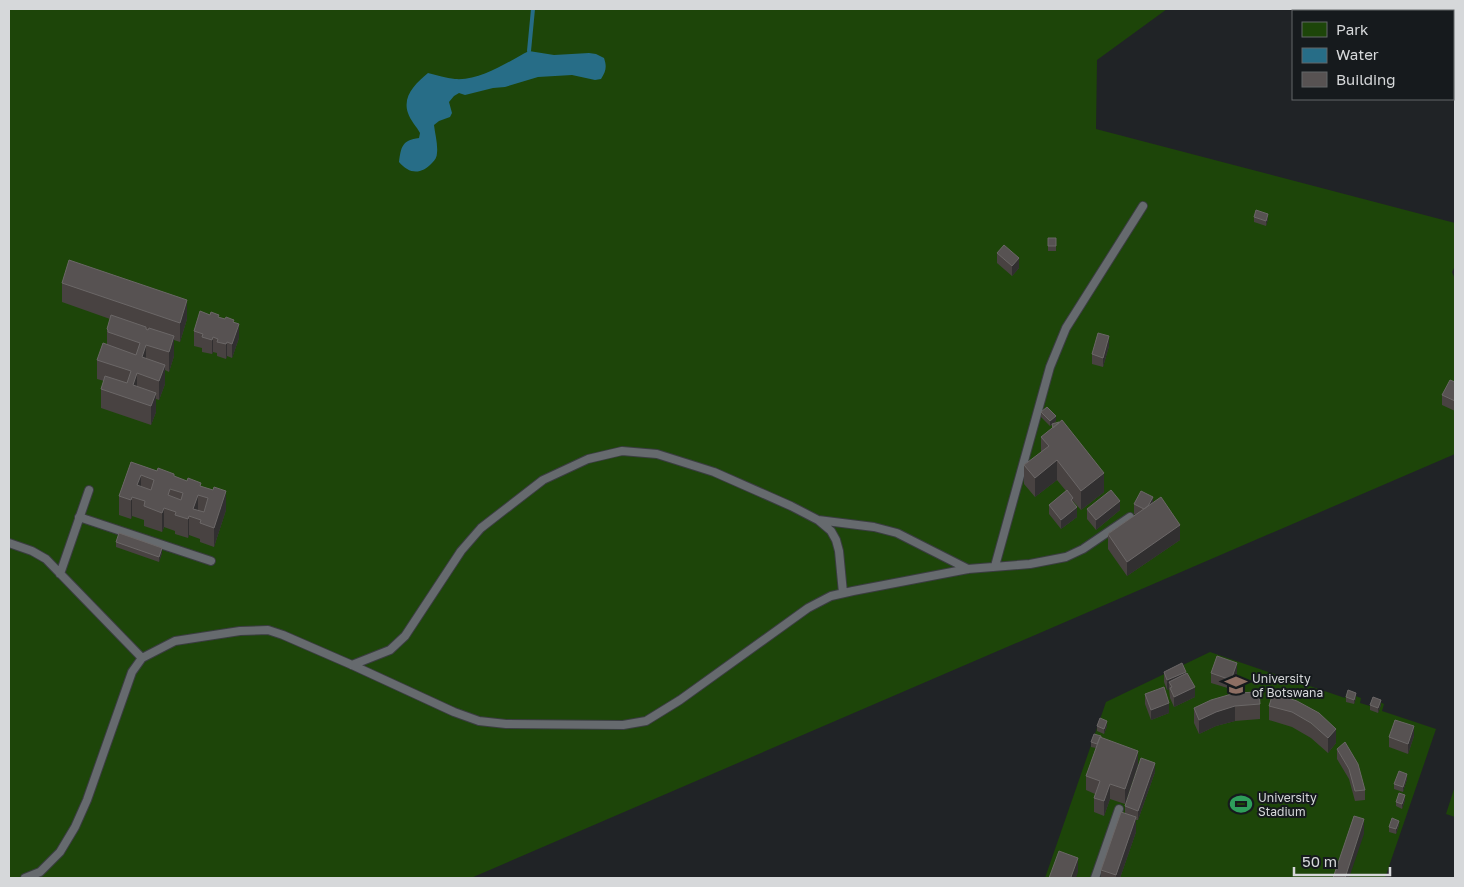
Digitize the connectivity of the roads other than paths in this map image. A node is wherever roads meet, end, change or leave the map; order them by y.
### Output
1 (1143, 206) dead end
2 (88, 490) dead end
3 (79, 517) junction
4 (1130, 517) edge
5 (818, 520) junction
6 (9, 543) edge
7 (211, 561) dead end
8 (995, 566) junction
9 (968, 568) junction
10 (60, 574) junction
11 (843, 593) junction
12 (142, 658) junction
13 (352, 665) junction
14 (1118, 809) dead end
15 (25, 878) edge
16 (1095, 878) edge

1 - 8 lane
2 - 3 lane
3 - 7 lane
3 - 10 lane
4 - 8 lane
5 - 9 lane
5 - 11 lane
5 - 13 lane
6 - 10 lane
8 - 9 lane
9 - 11 lane
10 - 12 lane
11 - 13 lane
12 - 13 lane
12 - 15 lane
14 - 16 lane

